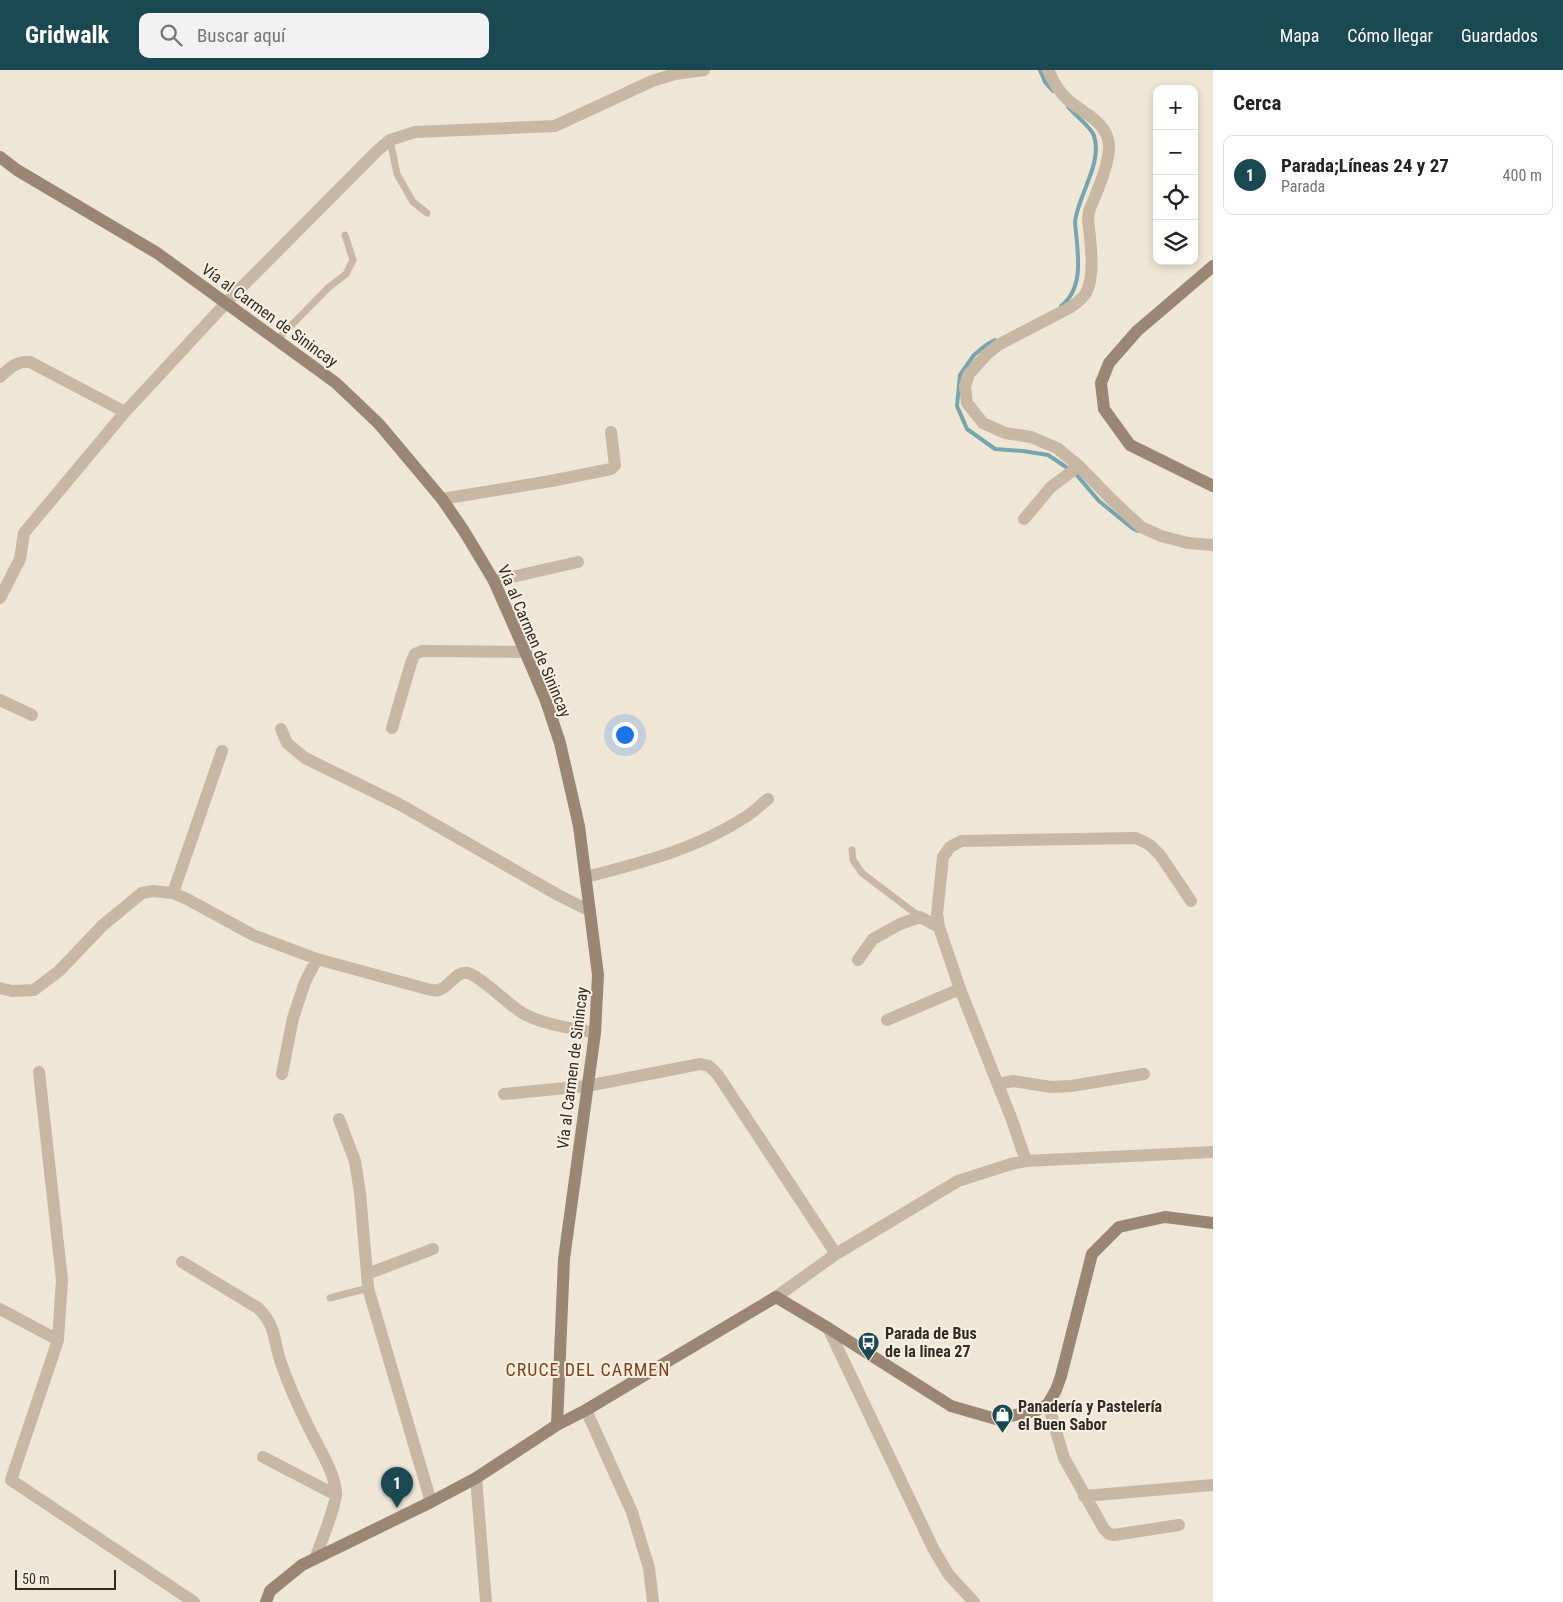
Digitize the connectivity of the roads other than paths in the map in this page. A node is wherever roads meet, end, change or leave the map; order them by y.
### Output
1 (704, 70) edge
2 (1048, 70) edge
3 (390, 140) junction
4 (0, 157) edge
5 (427, 213) dead end
6 (345, 235) dead end
7 (1213, 266) edge
8 (226, 303) junction
9 (277, 340) junction
10 (0, 377) edge
11 (125, 412) junction
12 (611, 432) dead end
13 (1079, 466) junction
14 (1213, 486) edge
15 (442, 499) junction
16 (1024, 519) dead end
17 (1213, 545) edge
18 (578, 562) dead end
19 (494, 581) junction
20 (0, 598) edge
21 (526, 652) junction
22 (0, 700) edge
23 (32, 715) dead end
24 (392, 728) dead end
25 (282, 729) dead end
26 (222, 751) dead end
27 (768, 799) dead end
28 (852, 850) dead end
29 (586, 877) junction
30 (172, 893) junction
31 (1191, 901) dead end
32 (590, 911) junction
33 (920, 917) junction
34 (939, 927) junction
35 (317, 959) junction
36 (858, 960) dead end
37 (0, 988) edge
38 (960, 989) junction
39 (887, 1020) dead end
40 (595, 1033) junction
41 (39, 1072) dead end
42 (282, 1074) dead end
43 (1144, 1074) dead end
44 (998, 1084) junction
45 (588, 1086) junction
46 (504, 1094) dead end
47 (339, 1119) dead end
48 (1213, 1152) edge
49 (1026, 1161) junction
50 (1213, 1223) edge
51 (432, 1250) dead end
52 (836, 1254) junction
53 (182, 1262) dead end
54 (367, 1274) junction
55 (368, 1288) junction
56 (776, 1297) junction
57 (330, 1298) dead end
58 (0, 1309) edge
59 (828, 1328) junction
60 (58, 1340) junction
61 (1048, 1404) junction
62 (586, 1410) junction
63 (557, 1425) junction
64 (263, 1457) dead end
65 (476, 1478) junction
66 (6, 1481) edge
67 (1213, 1485) edge
68 (336, 1495) junction
69 (1084, 1496) junction
70 (430, 1502) junction
71 (1179, 1524) dead end
72 (315, 1559) junction
73 (194, 1602) edge
74 (266, 1602) edge
75 (486, 1602) edge
76 (653, 1602) edge
77 (974, 1602) edge

1 - 3 street
2 - 13 street
3 - 5 lane
3 - 8 street
4 - 8 street, Vía al Carmen de Sinincay
6 - 9 lane
7 - 14 street
8 - 9 street, Vía al Carmen de Sinincay
8 - 11 street
9 - 15 street, Vía al Carmen de Sinincay
10 - 11 street
11 - 20 street
12 - 15 street
13 - 16 street
13 - 17 street
15 - 19 street, Vía al Carmen de Sinincay
18 - 19 street
19 - 21 street, Vía al Carmen de Sinincay
21 - 24 street
21 - 29 street, Vía al Carmen de Sinincay
22 - 23 street
25 - 32 street
26 - 30 street
27 - 29 street
28 - 33 lane
29 - 32 street, Vía al Carmen de Sinincay
30 - 35 street
30 - 37 street
31 - 34 street
32 - 40 street, Vía al Carmen de Sinincay
33 - 34 street
33 - 36 street
34 - 38 street
35 - 40 street
35 - 42 street
38 - 39 street
38 - 44 street
40 - 45 street, Vía al Carmen de Sinincay
41 - 60 street
43 - 44 street
44 - 49 street
45 - 46 street
45 - 52 street
45 - 63 street, Vía al Carmen de Sinincay
47 - 54 street
48 - 49 street
49 - 52 street
50 - 61 street
51 - 54 street
52 - 56 street
53 - 68 street
54 - 55 street
55 - 57 lane
55 - 70 street
56 - 59 street
56 - 62 street
58 - 60 street
59 - 61 street
59 - 77 street
60 - 66 street
61 - 69 street
62 - 63 street
62 - 76 street
63 - 65 street
64 - 68 street
65 - 70 street
65 - 75 street
66 - 73 street
67 - 69 street
68 - 72 street
69 - 71 street
70 - 72 street
72 - 74 street

